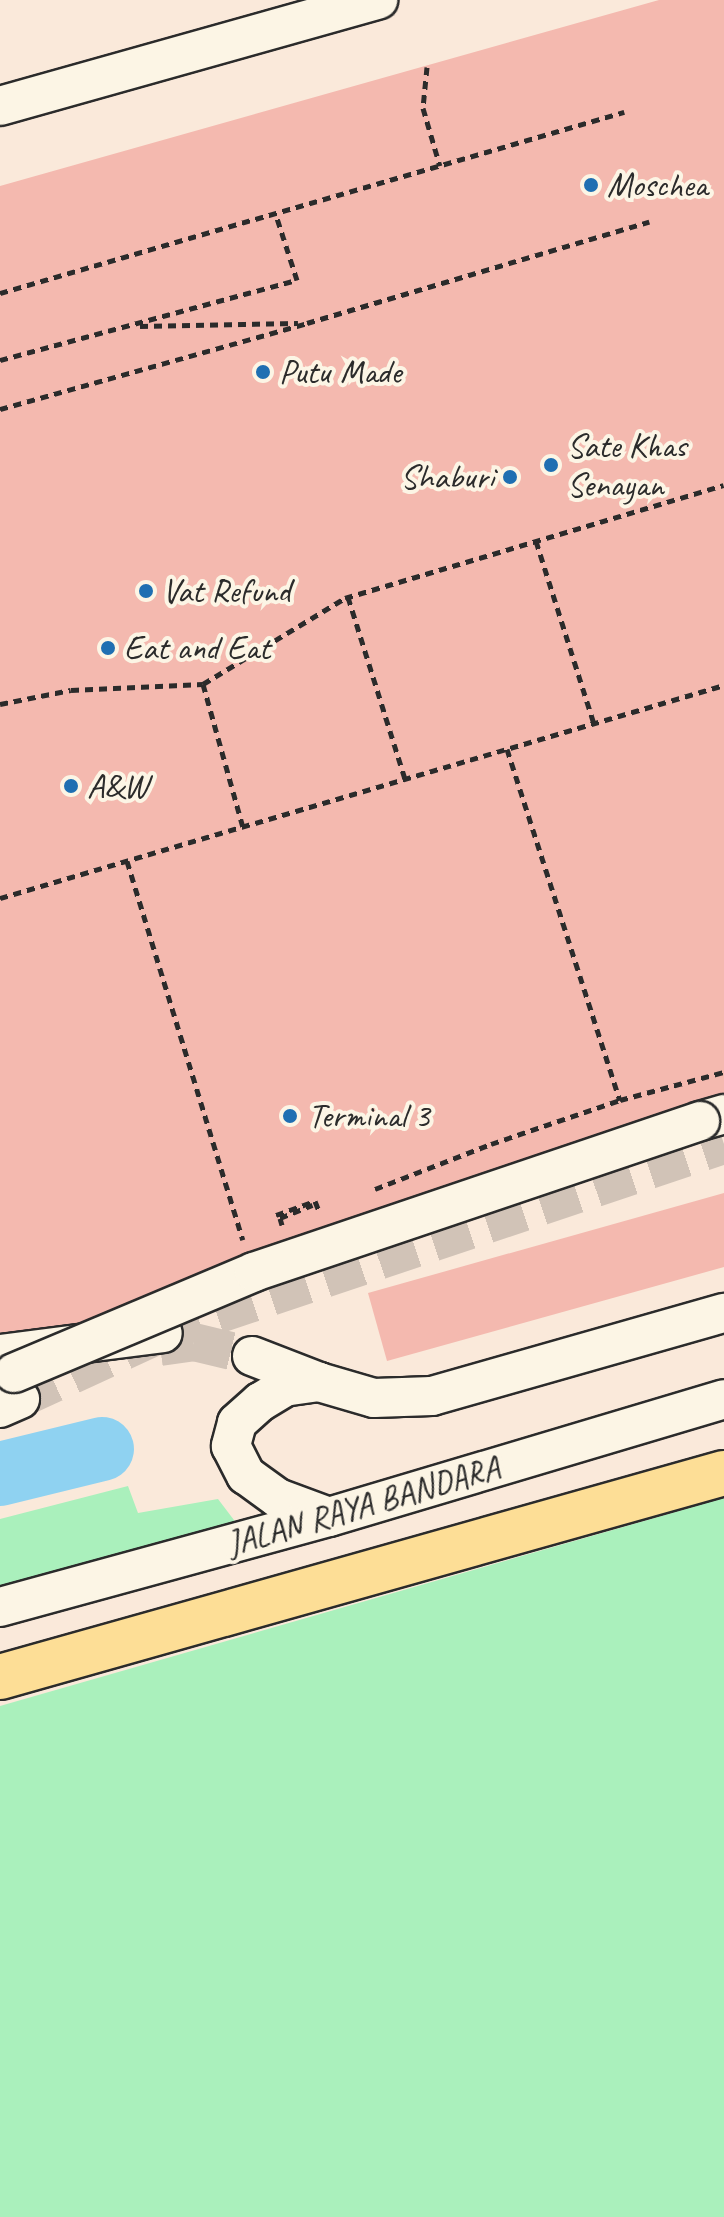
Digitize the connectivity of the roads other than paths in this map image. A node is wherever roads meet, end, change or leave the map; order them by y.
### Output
1 (378, 0) edge
2 (0, 106) edge
3 (724, 1114) edge
4 (724, 1313) edge
5 (163, 1333) tunnel mouth
6 (0, 1354) edge
7 (252, 1356) tunnel mouth
8 (319, 1382) junction
9 (7, 1395) edge
10 (724, 1399) edge
11 (724, 1473) edge
12 (329, 1517) junction
13 (0, 1607) edge
14 (0, 1677) edge

1 - 2 street
3 - 9 street, bridge
4 - 8 street
5 - 6 street
7 - 8 street
8 - 12 street
10 - 12 street, JALAN RAYA BANDARA
11 - 14 main road, JALAN RAYA BANDARA
12 - 13 street, JALAN RAYA BANDARA

